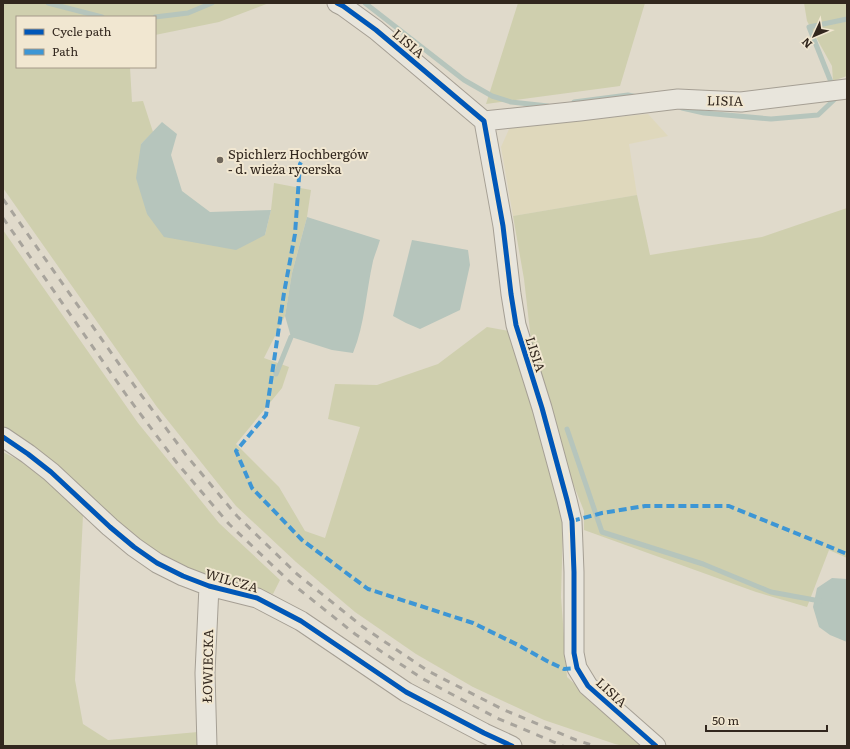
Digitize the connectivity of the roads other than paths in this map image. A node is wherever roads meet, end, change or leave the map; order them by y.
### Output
1 (337, 3) edge
2 (847, 89) edge
3 (484, 121) junction
4 (3, 437) edge
5 (209, 586) junction
6 (207, 746) edge
7 (512, 746) edge
8 (656, 746) edge

1 - 3 street, LISIA
2 - 3 street, LISIA
3 - 8 street, LISIA
4 - 5 street, WILCZA
5 - 6 street, ŁOWIECKA
5 - 7 street, WILCZA

